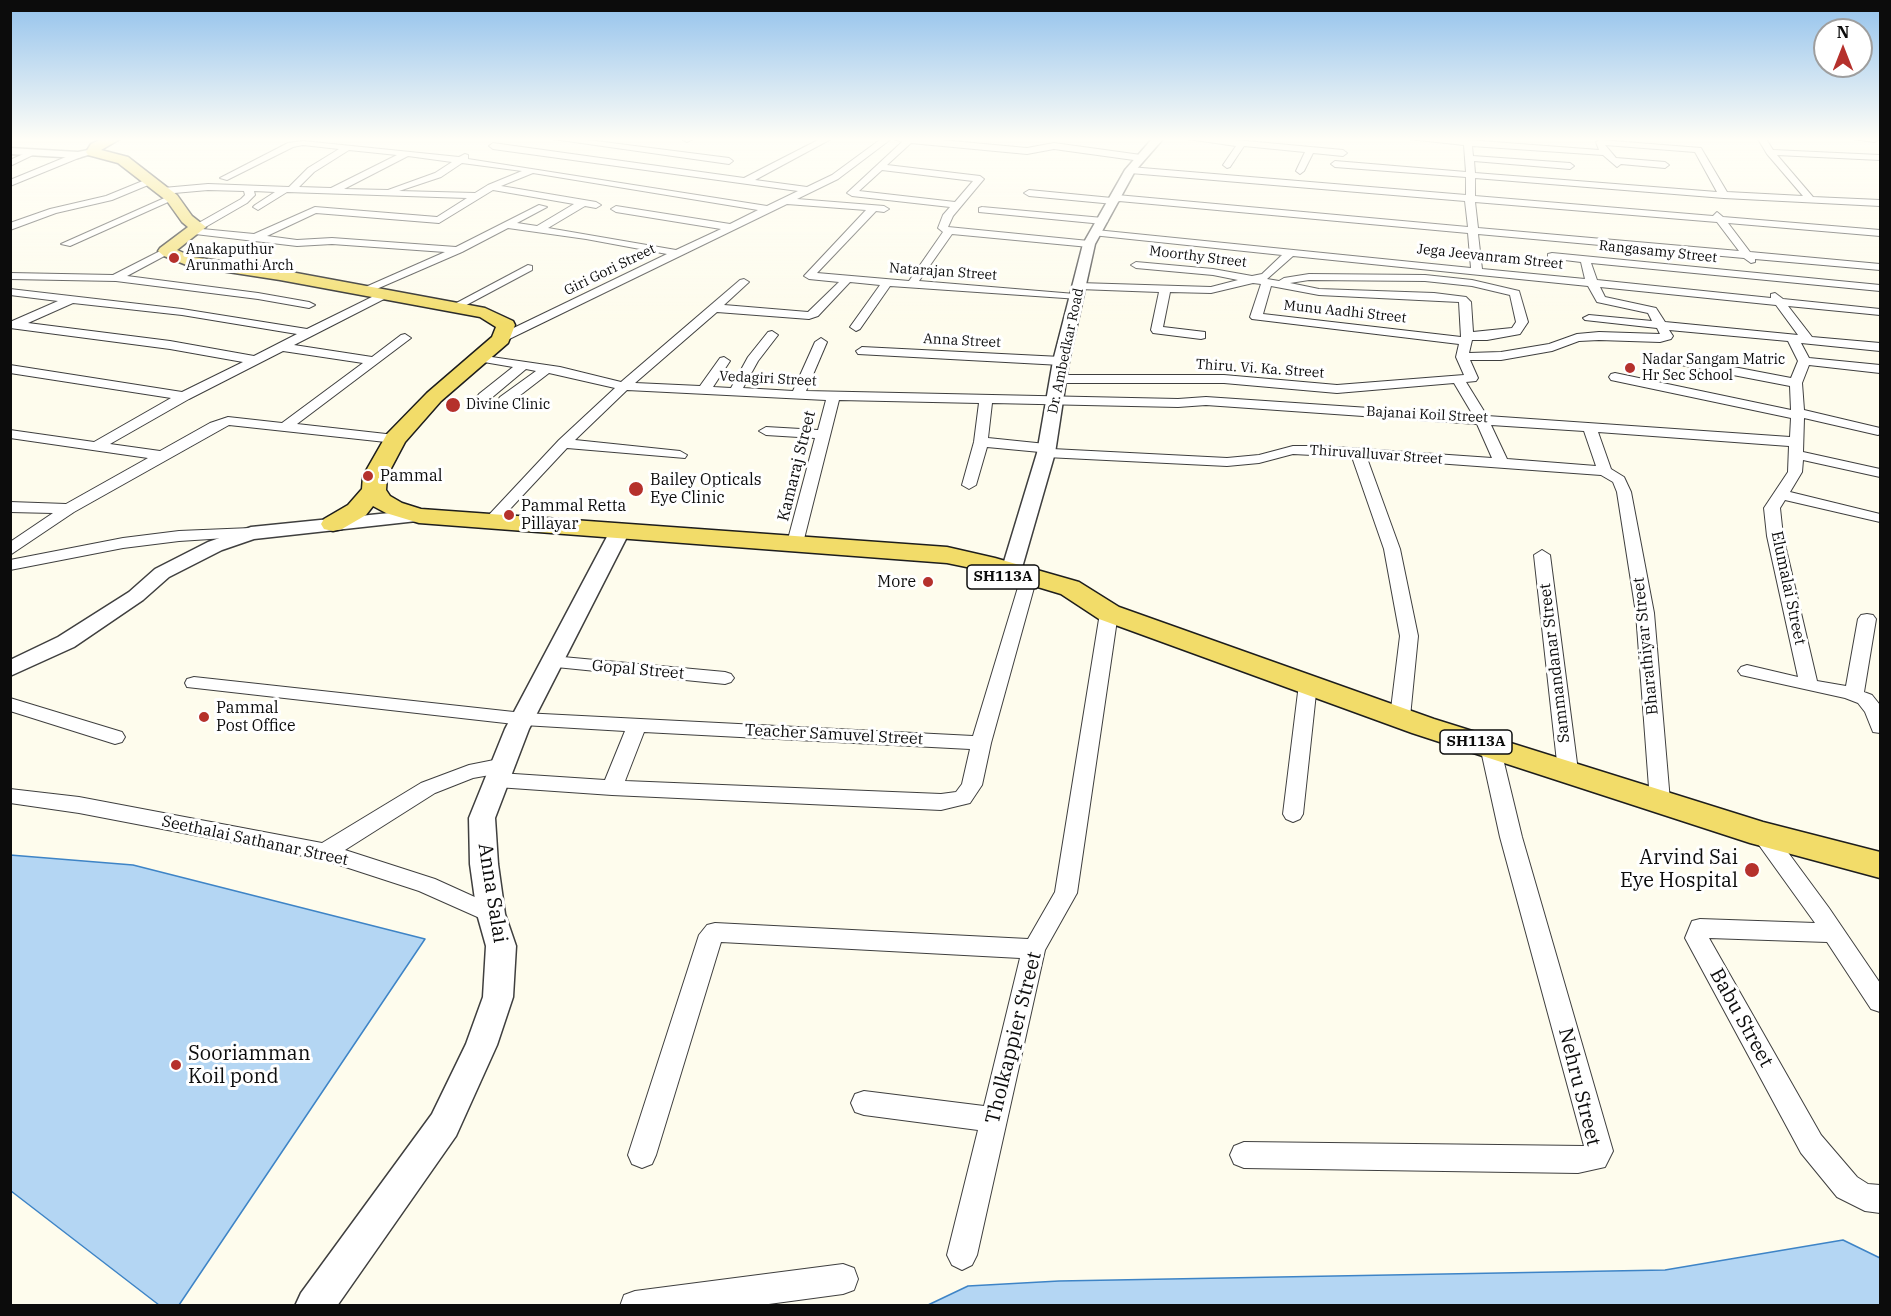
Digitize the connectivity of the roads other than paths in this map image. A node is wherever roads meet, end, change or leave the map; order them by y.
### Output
1 (99, 200) edge
2 (143, 200) edge
3 (171, 200) edge
4 (245, 200) edge
5 (269, 200) edge
6 (333, 200) edge
7 (472, 200) edge
8 (568, 200) edge
9 (715, 200) edge
10 (942, 200) edge
11 (961, 200) edge
12 (1115, 200) edge
13 (1287, 200) edge
14 (1470, 200) edge
15 (1475, 200) edge
16 (1706, 200) edge
17 (1844, 200) edge
18 (785, 201) joint
19 (583, 203) junction
20 (1881, 203) edge
21 (596, 205) dead end
22 (957, 205) junction
23 (258, 207) dead end
24 (542, 207) dead end
25 (874, 208) junction
26 (616, 209) dead end
27 (767, 209) junction
28 (315, 210) junction
29 (895, 210) dead end
30 (982, 210) dead end
31 (1721, 220) junction
32 (507, 225) junction
33 (10, 227) edge
34 (729, 227) junction
35 (196, 229) junction
36 (539, 229) junction
37 (1472, 230) junction
38 (950, 231) junction
39 (1096, 233) junction
40 (1881, 233) edge
41 (255, 237) junction
42 (1602, 242) junction
43 (66, 244) dead end
44 (458, 250) junction
45 (166, 251) junction
46 (676, 253) junction
47 (1290, 253) junction
48 (1748, 255) junction
49 (1552, 256) dead end
50 (1585, 260) junction
51 (1610, 262) junction
52 (1136, 265) dead end
53 (1881, 267) edge
54 (528, 268) dead end
55 (1477, 271) junction
56 (10, 276) edge
57 (1762, 277) junction
58 (116, 278) junction
59 (847, 279) junction
60 (1261, 281) junction
61 (744, 282) dead end
62 (888, 282) junction
63 (1592, 283) junction
64 (912, 284) junction
65 (1881, 288) edge
66 (1165, 290) junction
67 (1077, 291) junction
68 (10, 292) edge
69 (375, 293) junction
70 (74, 298) junction
71 (1779, 302) junction
72 (309, 305) dead end
73 (453, 308) junction
74 (713, 308) junction
75 (1881, 312) edge
76 (1588, 318) dead end
77 (13, 326) edge
78 (1662, 326) junction
79 (856, 327) dead end
80 (309, 333) junction
81 (772, 335) dead end
82 (1201, 335) dead end
83 (405, 338) dead end
84 (1467, 338) junction
85 (501, 339) junction
86 (1800, 339) junction
87 (821, 342) dead end
88 (282, 347) junction
89 (1881, 347) edge
90 (862, 351) dead end
91 (1462, 357) junction
92 (482, 358) junction
93 (255, 360) junction
94 (1676, 360) dead end
95 (375, 361) junction
96 (724, 361) dead end
97 (1804, 361) junction
98 (1061, 362) junction
99 (523, 365) junction
100 (10, 369) edge
101 (546, 369) junction
102 (1881, 369) edge
103 (1615, 377) dead end
104 (1058, 380) junction
105 (1108, 380) junction
106 (1459, 381) junction
107 (1796, 383) junction
108 (624, 386) junction
109 (704, 390) junction
110 (735, 392) junction
111 (798, 395) junction
112 (184, 396) junction
113 (833, 397) junction
114 (484, 398) dead end
115 (505, 400) dead end
116 (986, 400) junction
117 (1055, 401) junction
118 (1112, 402) junction
119 (1798, 414) junction
120 (1481, 418) junction
121 (286, 426) junction
122 (1589, 426) junction
123 (766, 431) dead end
124 (1878, 431) dead end
125 (10, 434) edge
126 (823, 434) junction
127 (395, 439) junction
128 (981, 442) junction
129 (564, 443) junction
130 (98, 446) junction
131 (1797, 448) junction
132 (1046, 450) junction
133 (1358, 453) junction
134 (680, 455) dead end
135 (163, 456) junction
136 (1501, 463) junction
137 (1605, 471) junction
138 (1881, 473) edge
139 (969, 485) dead end
140 (374, 490) junction
141 (1780, 494) junction
142 (10, 507) edge
143 (69, 509) junction
144 (419, 516) junction
145 (1881, 518) edge
146 (491, 521) junction
147 (333, 524) junction
148 (620, 531) junction
149 (251, 533) junction
150 (795, 543) junction
151 (10, 550) edge
152 (1542, 555) dead end
153 (10, 565) edge
154 (1016, 578) junction
155 (1109, 613) junction
156 (1867, 619) dead end
157 (552, 662) junction
158 (10, 669) edge
159 (1747, 671) dead end
160 (725, 678) dead end
161 (194, 683) dead end
162 (1308, 684) junction
163 (1809, 686) junction
164 (1854, 695) junction
165 (10, 704) edge
166 (1400, 717) junction
167 (523, 719) junction
168 (637, 725) junction
169 (1881, 728) edge
170 (115, 737) dead end
171 (981, 743) junction
172 (1490, 746) junction
173 (1568, 771) junction
174 (500, 772) junction
175 (612, 788) junction
176 (10, 796) edge
177 (1660, 801) junction
178 (1293, 814) dead end
179 (1762, 834) junction
180 (325, 852) junction
181 (1880, 865) edge
182 (491, 914) junction
183 (1834, 933) junction
184 (1034, 949) junction
185 (1881, 1002) edge
186 (864, 1103) dead end
187 (994, 1120) junction
188 (642, 1155) dead end
189 (1244, 1155) dead end
190 (1881, 1199) edge
191 (962, 1255) dead end
192 (843, 1279) dead end
193 (314, 1305) edge
194 (635, 1305) edge

1 - 33 street
2 - 43 street
3 - 35 main road
4 - 35 street
5 - 23 street
6 - 28 street
7 - 28 street
8 - 19 street
9 - 27 street
10 - 22 street
11 - 22 street
12 - 39 street, Dr. Ambedkar Road
13 - 37 street
14 - 37 street
15 - 31 street
16 - 31 street
17 - 20 street
18 - 25 street
18 - 27 street, Giri Gori Street
19 - 21 street
19 - 36 street
22 - 38 street
24 - 32 street
25 - 29 street
25 - 59 street, Natarajan Street
26 - 34 street
27 - 34 street, Giri Gori Street
28 - 41 street
30 - 39 street
31 - 40 street
31 - 48 street
32 - 36 street
32 - 44 street
34 - 46 street, Giri Gori Street
35 - 41 street
35 - 45 main road
36 - 46 street
37 - 42 street
37 - 55 street
38 - 39 street
38 - 64 street
39 - 47 street, Jega Jeevanram Street
39 - 67 street, Dr. Ambedkar Road
41 - 44 street
42 - 48 street
42 - 51 street
44 - 69 street
45 - 58 street
45 - 69 main road
46 - 85 street, Giri Gori Street
47 - 55 street, Jega Jeevanram Street
47 - 60 street
48 - 53 street
48 - 57 street
49 - 50 street, Rangasamy Street
50 - 51 street, Rangasamy Street
50 - 63 street
51 - 57 street, Rangasamy Street
52 - 60 street, Moorthy Street
54 - 73 street
55 - 63 street, Jega Jeevanram Street
56 - 58 street
57 - 65 street, Rangasamy Street
57 - 71 street
58 - 70 street
58 - 72 street
59 - 62 street, Natarajan Street
59 - 74 street
60 - 66 street, Natarajan Street
60 - 84 street, Moorthy Street
60 - 84 street, Munu Aadhi Street
60 - 84 street
61 - 74 street
62 - 64 street, Natarajan Street
62 - 79 street
63 - 71 street, Jega Jeevanram Street
63 - 78 street
64 - 67 street, Natarajan Street
66 - 67 street, Natarajan Street
66 - 82 street
67 - 98 street, Dr. Ambedkar Road
68 - 70 street
69 - 73 main road
69 - 80 street
70 - 77 street
70 - 80 street
71 - 75 street, Jega Jeevanram Street
71 - 86 street
73 - 85 main road
74 - 108 street
76 - 78 street
77 - 93 street
78 - 86 street
78 - 91 street
80 - 88 street
81 - 110 street
83 - 95 street
84 - 91 street
85 - 92 main road
86 - 89 street
86 - 97 street
87 - 111 street
88 - 93 street
88 - 95 street
90 - 98 street, Anna Street
91 - 106 street
92 - 99 street, Vedagiri Street
92 - 127 main road
93 - 112 street
94 - 107 street
95 - 121 street
96 - 109 street
97 - 102 street
97 - 107 street, Elumalai Street
98 - 104 street, Dr. Ambedkar Road
99 - 101 street, Vedagiri Street
99 - 114 street
100 - 112 street
101 - 108 street, Vedagiri Street
101 - 115 street
103 - 119 street
104 - 105 street, Thiru. Vi. Ka. Street
104 - 117 street, Dr. Ambedkar Road
105 - 106 street, Thiru. Vi. Ka. Street
105 - 118 street
106 - 120 street
107 - 119 street, Elumalai Street
108 - 109 street, Vedagiri Street
108 - 129 street
109 - 110 street, Vedagiri Street
110 - 111 street, Vedagiri Street
111 - 113 street, Vedagiri Street
112 - 130 street
113 - 116 street, Vedagiri Street
113 - 126 street, Kamaraj Street
116 - 117 street, Vedagiri Street
116 - 128 street
117 - 118 street, Bajanai Koil Street
117 - 132 street, Dr. Ambedkar Road
118 - 120 street, Bajanai Koil Street
119 - 124 street
119 - 131 street, Elumalai Street
120 - 122 street, Bajanai Koil Street
120 - 136 street
121 - 127 street
121 - 135 street
122 - 131 street, Bajanai Koil Street
122 - 137 street
123 - 126 street
125 - 130 street
126 - 150 street, Kamaraj Street
127 - 140 main road
128 - 132 street, Thiruvalluvar Street
128 - 139 street
129 - 134 street
129 - 146 street
130 - 135 street
131 - 138 street, Bajanai Koil Street
131 - 141 street, Elumalai Street
132 - 133 street, Thiruvalluvar Street
132 - 154 street, Dr. Ambedkar Road
133 - 136 street, Thiruvalluvar Street
133 - 166 street
135 - 143 street
136 - 137 street, Thiruvalluvar Street
137 - 177 street, Bharathiyar Street
140 - 144 main road, SH113A
140 - 147 main road
141 - 145 street
141 - 163 street, Elumalai Street
142 - 143 street
143 - 151 street
144 - 146 main road, SH113A
144 - 147 street
146 - 148 main road, SH113A
147 - 149 street
148 - 150 main road, SH113A
148 - 157 street, Anna Salai
149 - 153 street
149 - 158 street
150 - 154 main road, SH113A
152 - 173 street, Sammandanar Street
154 - 155 main road, SH113A
154 - 171 street
155 - 162 main road, SH113A
155 - 184 street, Tholkappier Street
156 - 164 street
157 - 160 street, Gopal Street
157 - 167 street, Anna Salai
159 - 163 street
161 - 167 street, Teacher Samuvel Street
162 - 166 main road, SH113A
162 - 178 street
163 - 164 street
164 - 169 street
165 - 170 street
166 - 172 main road, SH113A
167 - 168 street, Teacher Samuvel Street
167 - 174 street, Anna Salai
168 - 171 street, Teacher Samuvel Street
168 - 175 street
171 - 175 street
172 - 173 main road, SH113A
172 - 189 street, Nehru Street
173 - 177 main road, SH113A
174 - 175 street
174 - 180 street
174 - 182 street, Anna Salai
176 - 180 street, Seethalai Sathanar Street
177 - 179 main road, SH113A
179 - 181 main road, SH113A
179 - 183 street
180 - 182 street, Seethalai Sathanar Street
182 - 193 street, Anna Salai
183 - 185 street
183 - 190 street, Babu Street
184 - 187 street, Tholkappier Street
184 - 188 street
186 - 187 street
187 - 191 street, Tholkappier Street
192 - 194 street

